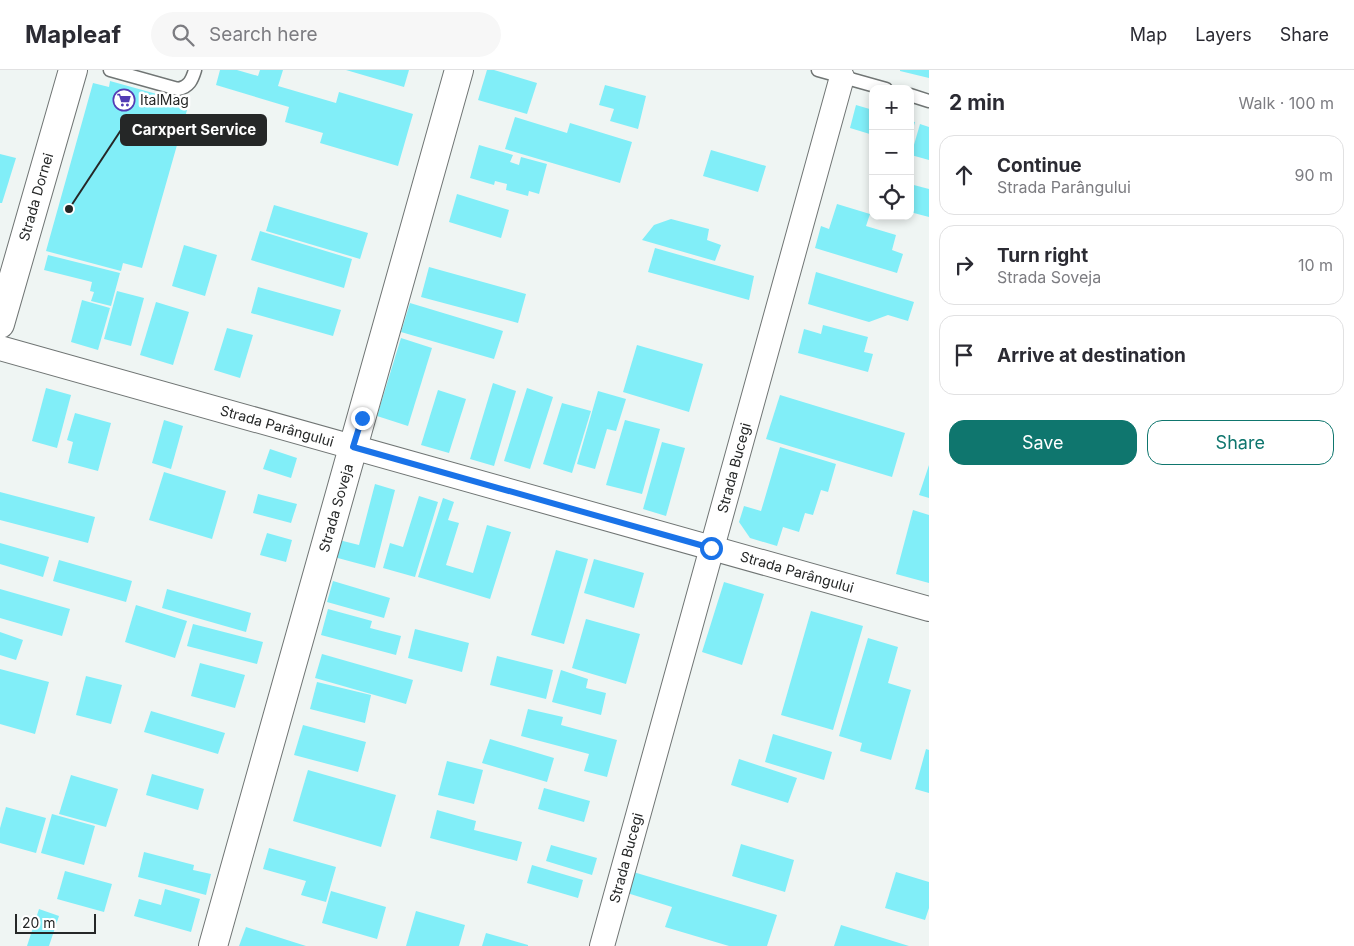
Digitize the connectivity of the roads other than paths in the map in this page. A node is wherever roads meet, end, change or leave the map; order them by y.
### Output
1 (73, 70) edge
2 (110, 70) edge
3 (195, 70) edge
4 (459, 70) edge
5 (818, 70) edge
6 (842, 77) junction
7 (871, 85) edge
8 (914, 97) edge
9 (929, 101) edge
10 (0, 324) edge
11 (0, 348) edge
12 (353, 447) junction
13 (711, 548) junction
14 (929, 609) edge
15 (213, 946) edge
16 (602, 946) edge

1 - 10 street, Strada Dornei
2 - 3 lane
4 - 12 street, Strada Soveja
5 - 6 lane
6 - 7 lane
6 - 13 street, Strada Bucegi
8 - 9 lane
11 - 12 street, Strada Parângului
12 - 13 street, Strada Parângului
12 - 15 street, Strada Soveja
13 - 14 street, Strada Parângului
13 - 16 street, Strada Bucegi

